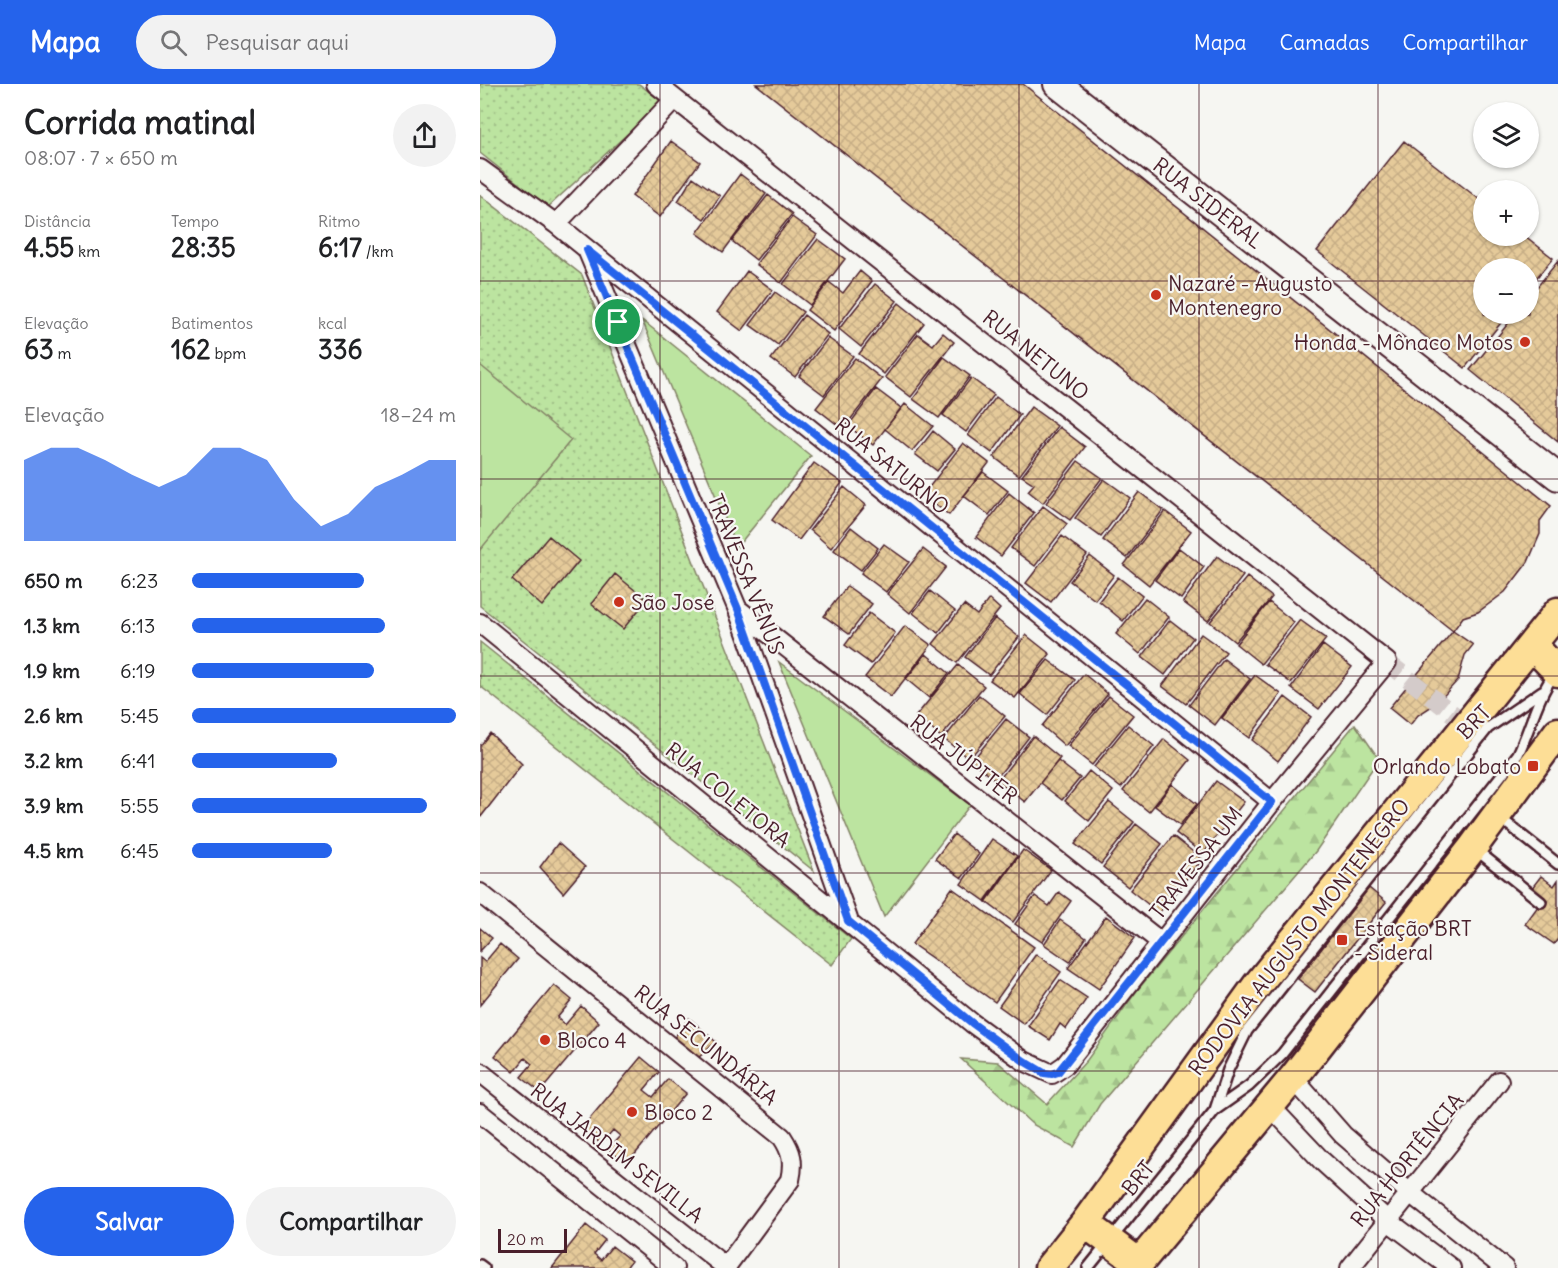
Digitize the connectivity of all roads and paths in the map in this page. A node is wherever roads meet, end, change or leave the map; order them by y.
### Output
1 (656, 84) edge
2 (1057, 84) edge
3 (675, 99) junction
4 (480, 169) edge
5 (556, 224) junction
6 (587, 250) junction
7 (1558, 477) edge
8 (738, 609) junction
9 (1558, 612) edge
10 (480, 623) edge
11 (1533, 646) junction
12 (1387, 663) joint
13 (1554, 676) edge
14 (1558, 732) edge
15 (1272, 802) junction
16 (1497, 815) junction
17 (1473, 847) junction
18 (1558, 864) edge
19 (480, 893) edge
20 (1541, 902) dead end
21 (848, 921) junction
22 (1162, 944) junction
23 (1065, 1065) joint
24 (480, 1072) edge
25 (1293, 1078) junction
26 (1499, 1081) dead end
27 (1270, 1106) junction
28 (1215, 1110) junction
29 (480, 1113) edge
30 (1410, 1193) junction
31 (1388, 1221) junction
32 (1085, 1223) junction
33 (1111, 1240) junction
34 (480, 1265) edge
35 (1137, 1265) edge
36 (726, 1267) edge
37 (484, 1268) edge
38 (674, 1268) edge
39 (1048, 1268) edge
40 (1088, 1268) edge
41 (1350, 1268) edge
42 (1451, 1268) edge
43 (1504, 1268) edge

1 - 3 street, RUA NETUNO
2 - 7 main road, RUA SIDERAL
3 - 5 street
3 - 12 street, RUA NETUNO
4 - 5 street, RUA SATURNO
5 - 6 street, RUA SATURNO
6 - 8 street, TRAVESSA VÊNUS
6 - 15 street, RUA SATURNO
8 - 21 street, TRAVESSA VÊNUS
8 - 22 street, RUA JÚPITER
9 - 11 main road, RODOVIA AUGUSTO MONTENEGRO
10 - 21 street, RUA COLETORA
11 - 13 main road
11 - 32 main road, RODOVIA AUGUSTO MONTENEGRO
12 - 15 street, TRAVESSA UM
13 - 28 lane, BRT
13 - 28 lane, BRT
14 - 16 main road
15 - 22 street, TRAVESSA UM
16 - 17 main road
16 - 18 lane
17 - 20 lane
17 - 25 main road
19 - 36 street, RUA SECUNDÁRIA
21 - 23 street, RUA COLETORA
22 - 23 street, TRAVESSA UM
24 - 36 street, RUA JARDIM SEVILLA
25 - 27 main road
25 - 30 street
26 - 30 street, RUA HORTÊNCIA
27 - 31 street
27 - 35 main road
28 - 33 lane, BRT
29 - 38 street
30 - 31 street, RUA HORTÊNCIA
30 - 43 street
31 - 41 street, RUA HORTÊNCIA
31 - 42 street
32 - 33 main road
32 - 39 main road, RODOVIA AUGUSTO MONTENEGRO
33 - 35 main road
33 - 40 lane, BRT
34 - 37 lane

